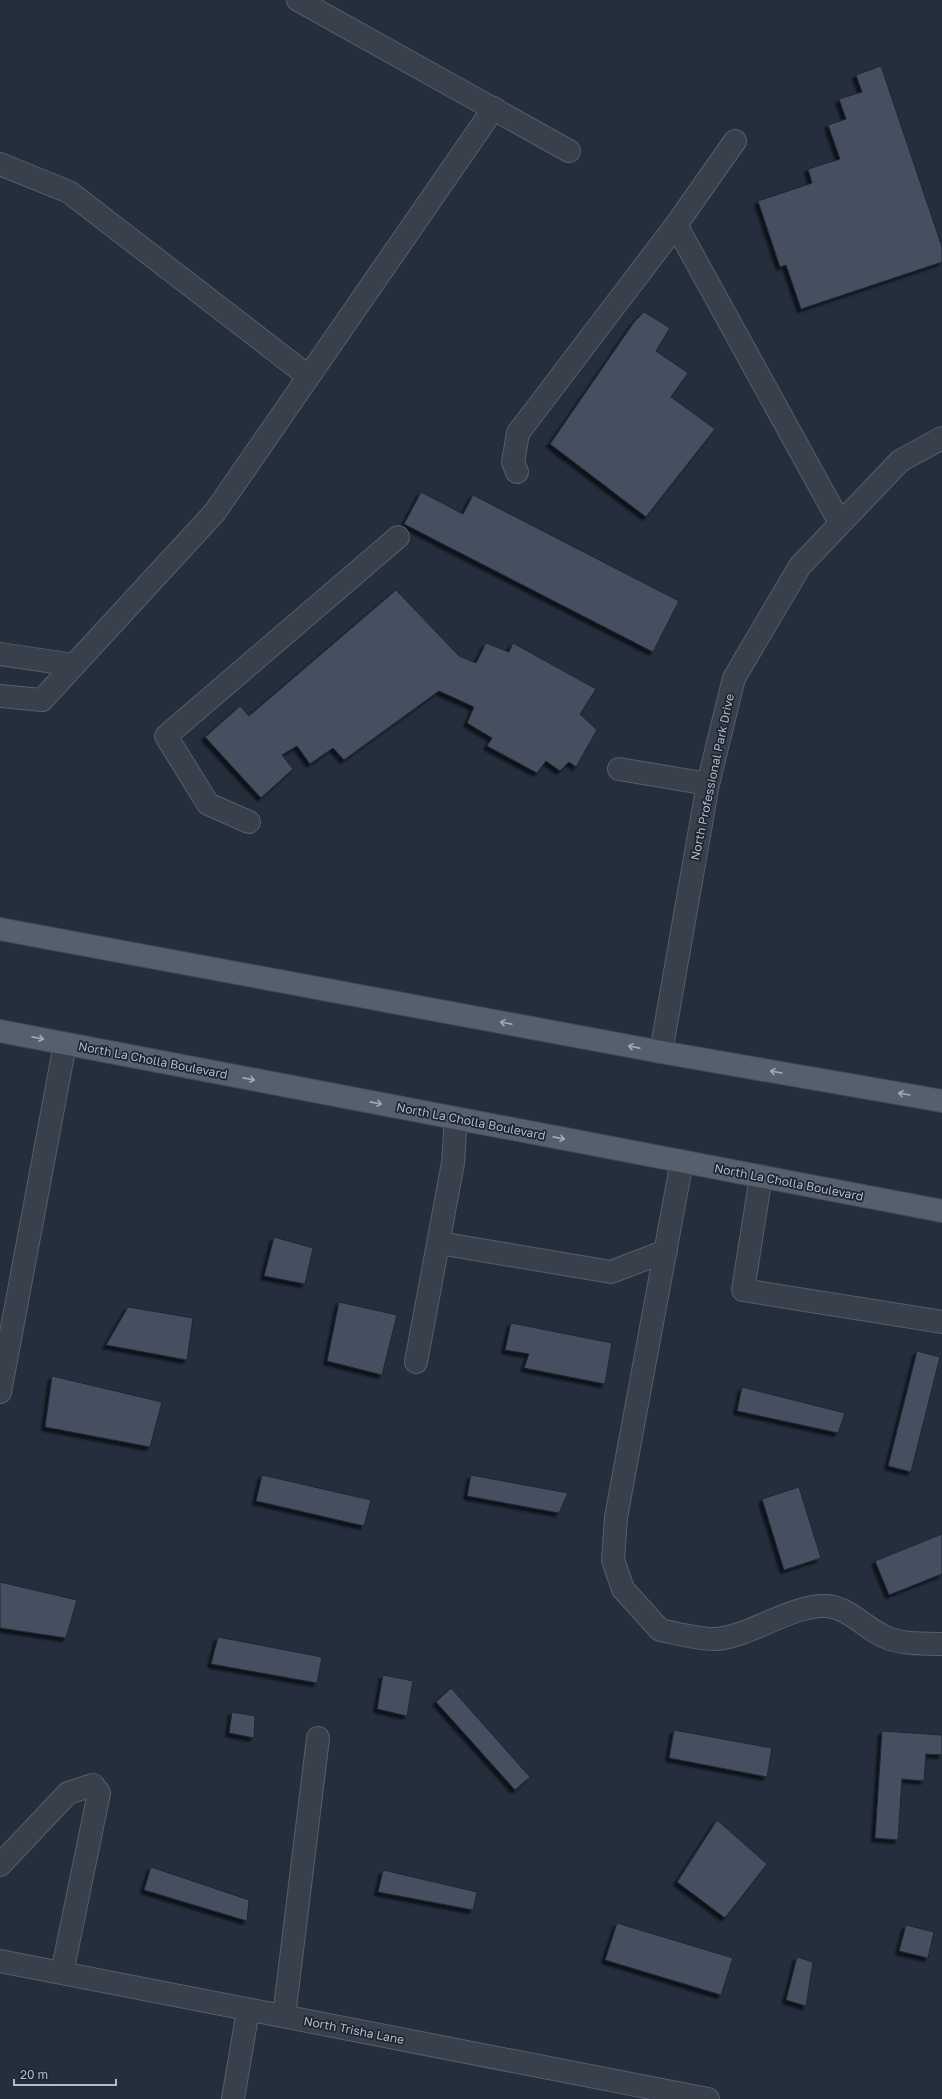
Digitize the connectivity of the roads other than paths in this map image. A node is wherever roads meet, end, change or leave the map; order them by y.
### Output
1 (298, 0) edge
2 (494, 108) junction
3 (735, 141) dead end
4 (569, 151) dead end
5 (0, 164) edge
6 (676, 225) junction
7 (308, 376) junction
8 (942, 438) edge
9 (518, 472) dead end
10 (840, 523) junction
11 (398, 537) dead end
12 (0, 654) edge
13 (74, 665) junction
14 (0, 696) edge
15 (619, 769) dead end
16 (708, 784) junction
17 (248, 822) dead end
18 (0, 929) edge
19 (0, 1031) edge
20 (65, 1044) junction
21 (661, 1052) junction
22 (942, 1101) edge
23 (456, 1118) junction
24 (682, 1161) junction
25 (761, 1176) junction
26 (942, 1211) edge
27 (439, 1243) junction
28 (666, 1251) junction
29 (942, 1322) edge
30 (416, 1362) dead end
31 (0, 1392) edge
32 (942, 1644) edge
33 (318, 1738) dead end
34 (0, 1865) edge
35 (0, 1961) edge
36 (62, 1973) junction
37 (248, 2010) junction
38 (284, 2016) junction
39 (233, 2099) edge
40 (708, 2099) edge

1 - 2 street
2 - 4 street
2 - 7 street
3 - 6 street
5 - 7 street
6 - 9 street
6 - 10 street
7 - 13 street
8 - 10 street, North Professional Park Drive
10 - 16 street, North Professional Park Drive
11 - 17 street
12 - 13 street
13 - 14 street
15 - 16 street
16 - 21 street, North Professional Park Drive
21 -> 18 main road
19 -> 20 main road, North La Cholla Boulevard
20 -> 23 main road, North La Cholla Boulevard
20 - 31 street
22 -> 21 main road
23 -> 24 main road, North La Cholla Boulevard
23 - 27 street
24 - 25 main road, North La Cholla Boulevard
24 - 28 street
25 - 26 main road, North La Cholla Boulevard
25 - 29 street
27 - 28 street
27 - 30 street
28 - 32 street
33 - 38 street
34 - 36 street
35 - 36 street, North Trisha Lane
36 - 37 street, North Trisha Lane
37 - 38 street, North Trisha Lane
37 - 39 street
38 - 40 street, North Trisha Lane

